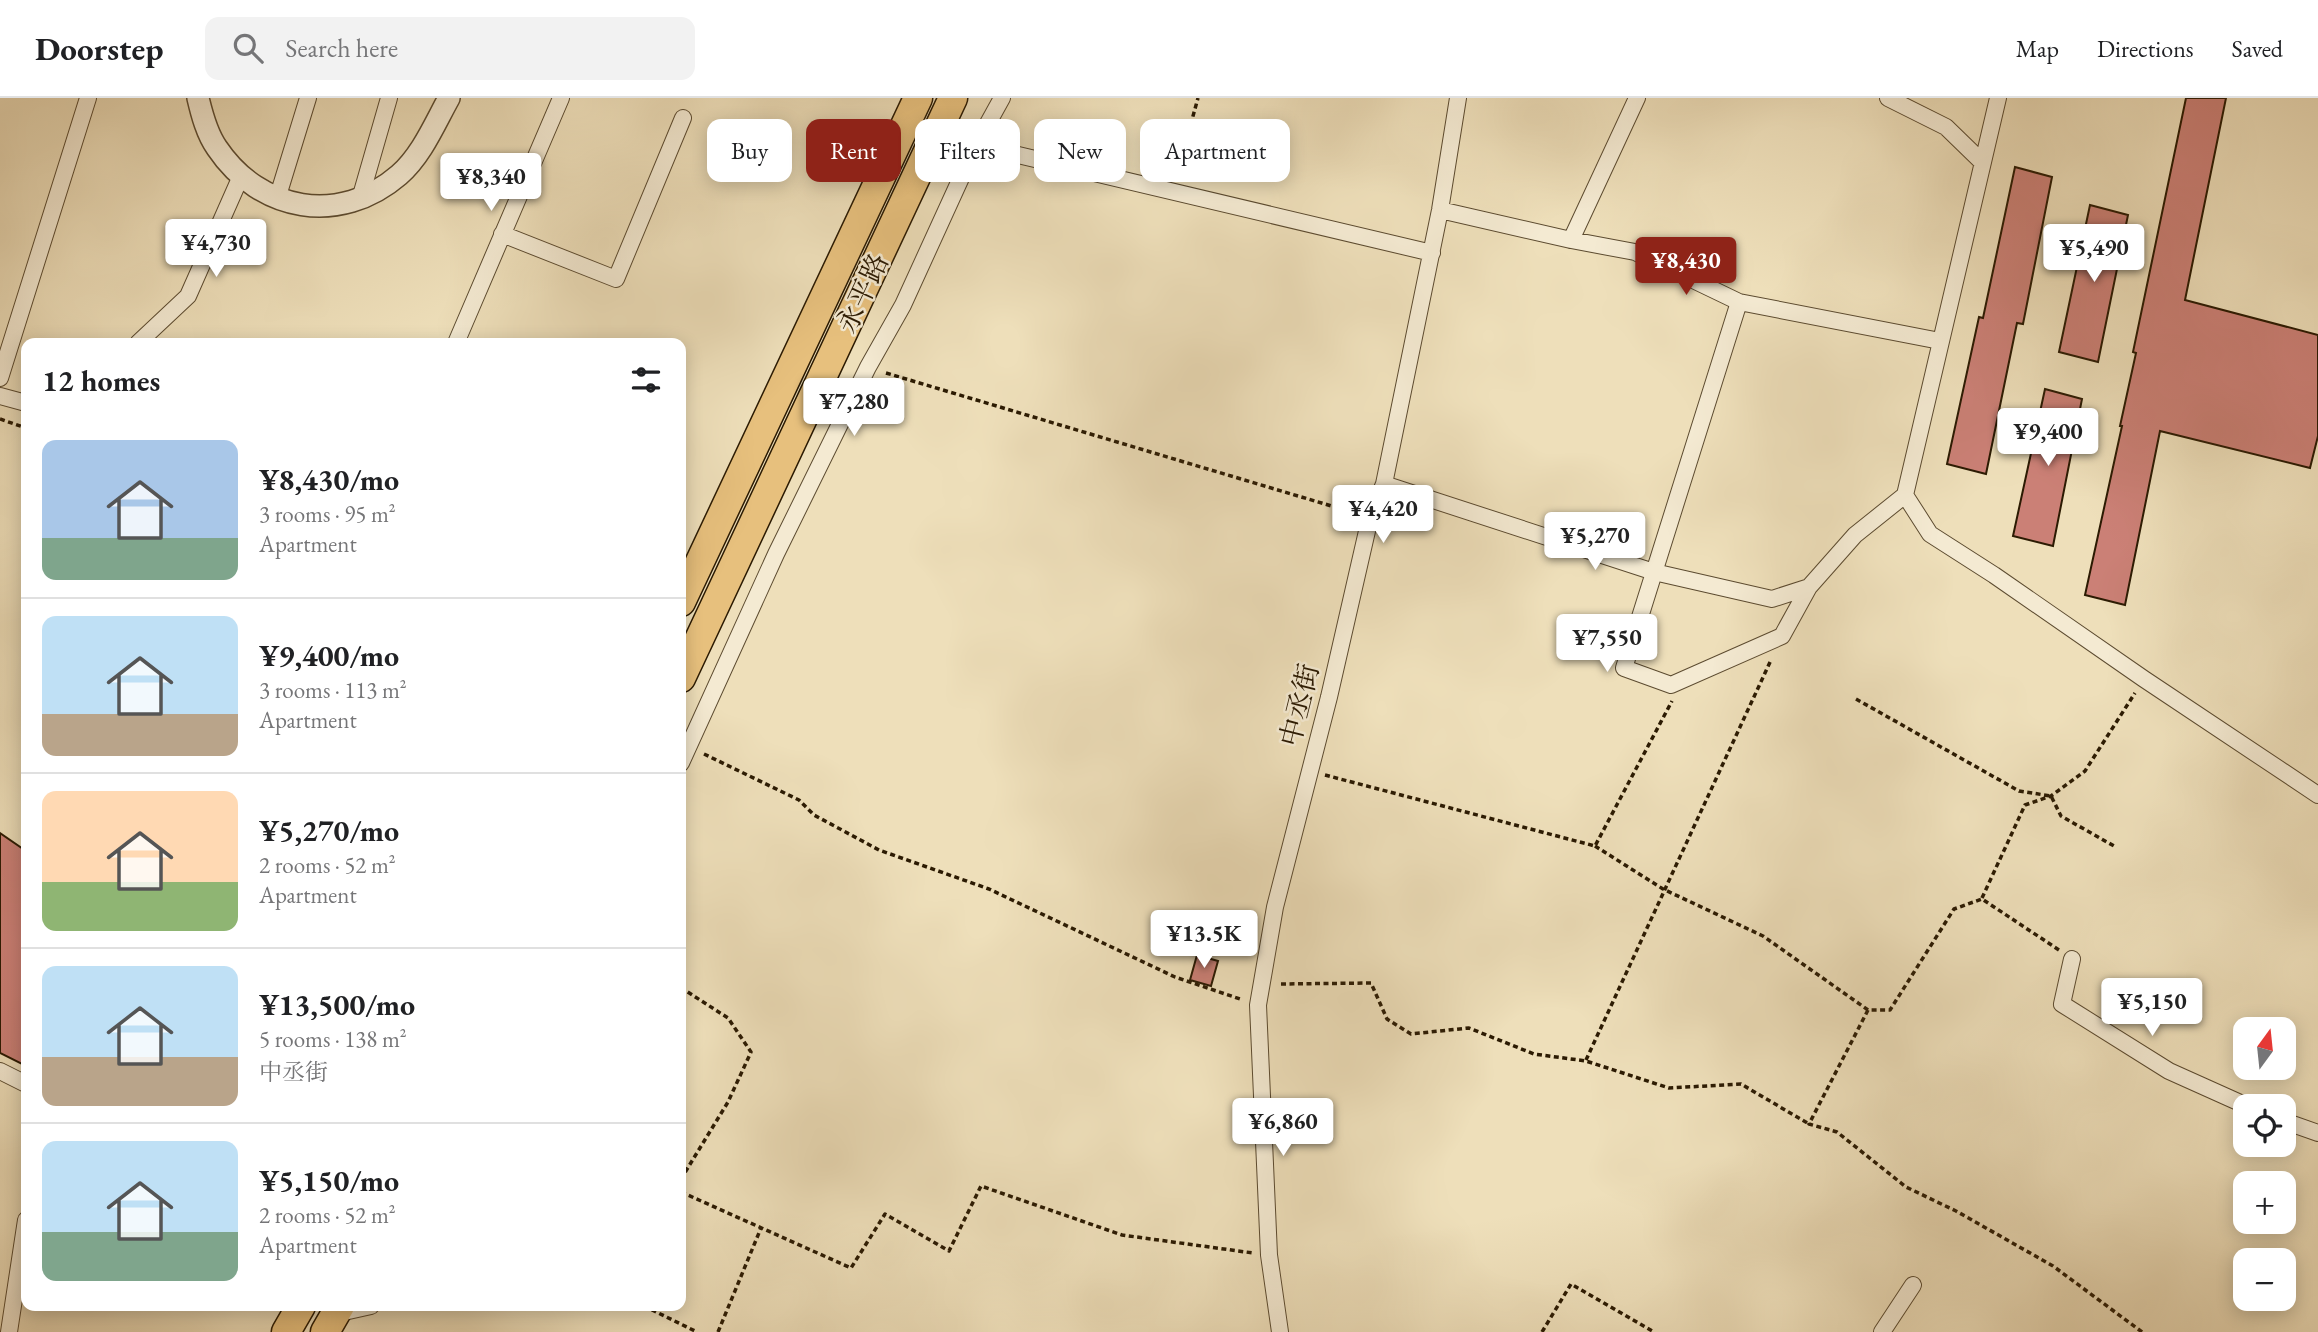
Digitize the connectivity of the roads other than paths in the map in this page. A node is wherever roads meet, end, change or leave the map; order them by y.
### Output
1 (88, 98) edge
2 (198, 98) edge
3 (308, 98) edge
4 (389, 98) edge
5 (449, 98) edge
6 (561, 98) edge
7 (918, 98) edge
8 (953, 98) edge
9 (1002, 98) edge
10 (1458, 98) edge
11 (1637, 98) edge
12 (1888, 98) edge
13 (1998, 98) edge
14 (683, 118) dead end
15 (990, 119) edge
16 (1020, 155) edge
17 (1982, 162) junction
18 (241, 176) junction
19 (959, 182) edge
20 (360, 198) junction
21 (277, 199) junction
22 (1440, 210) junction
23 (502, 234) junction
24 (1571, 240) junction
25 (1432, 253) junction
26 (1739, 302) junction
27 (143, 338) edge
28 (458, 338) edge
29 (1940, 341) junction
30 (0, 378) edge
31 (0, 396) edge
32 (21, 402) edge
33 (1384, 484) junction
34 (1905, 495) junction
35 (1654, 572) junction
36 (1809, 587) junction
37 (686, 591) edge
38 (686, 667) edge
39 (686, 753) edge
40 (2318, 795) edge
41 (2072, 958) road end
42 (0, 1070) edge
43 (21, 1081) edge
44 (2233, 1100) edge
45 (2296, 1125) edge
46 (2318, 1133) edge
47 (21, 1253) edge
48 (1913, 1285) dead end
49 (298, 1311) edge
50 (354, 1311) edge
51 (333, 1317) edge
52 (9, 1332) edge
53 (286, 1332) edge
54 (1280, 1332) edge
55 (1882, 1332) edge

1 - 30 street
2 - 18 street
3 - 21 street
4 - 20 street
5 - 20 street
6 - 23 street
7 - 37 highway, 永平路
8 - 38 highway, 永平路
9 - 15 street
10 - 22 street, 中丞街
11 - 24 street
12 - 17 street
13 - 17 street
14 - 23 street
16 - 25 street
17 - 29 street
18 - 21 street
18 - 27 street
19 - 39 street
20 - 21 street
22 - 24 street
22 - 25 street, 中丞街
23 - 28 street
24 - 26 street
25 - 33 street, 中丞街
26 - 29 street
26 - 35 street
29 - 34 street
31 - 32 street
33 - 35 street
33 - 54 street, 中丞街
34 - 36 street
34 - 40 street
35 - 36 street
35 - 36 street
41 - 44 street
42 - 43 street
45 - 46 street
47 - 52 street
48 - 55 street
49 - 53 highway
50 - 51 street

